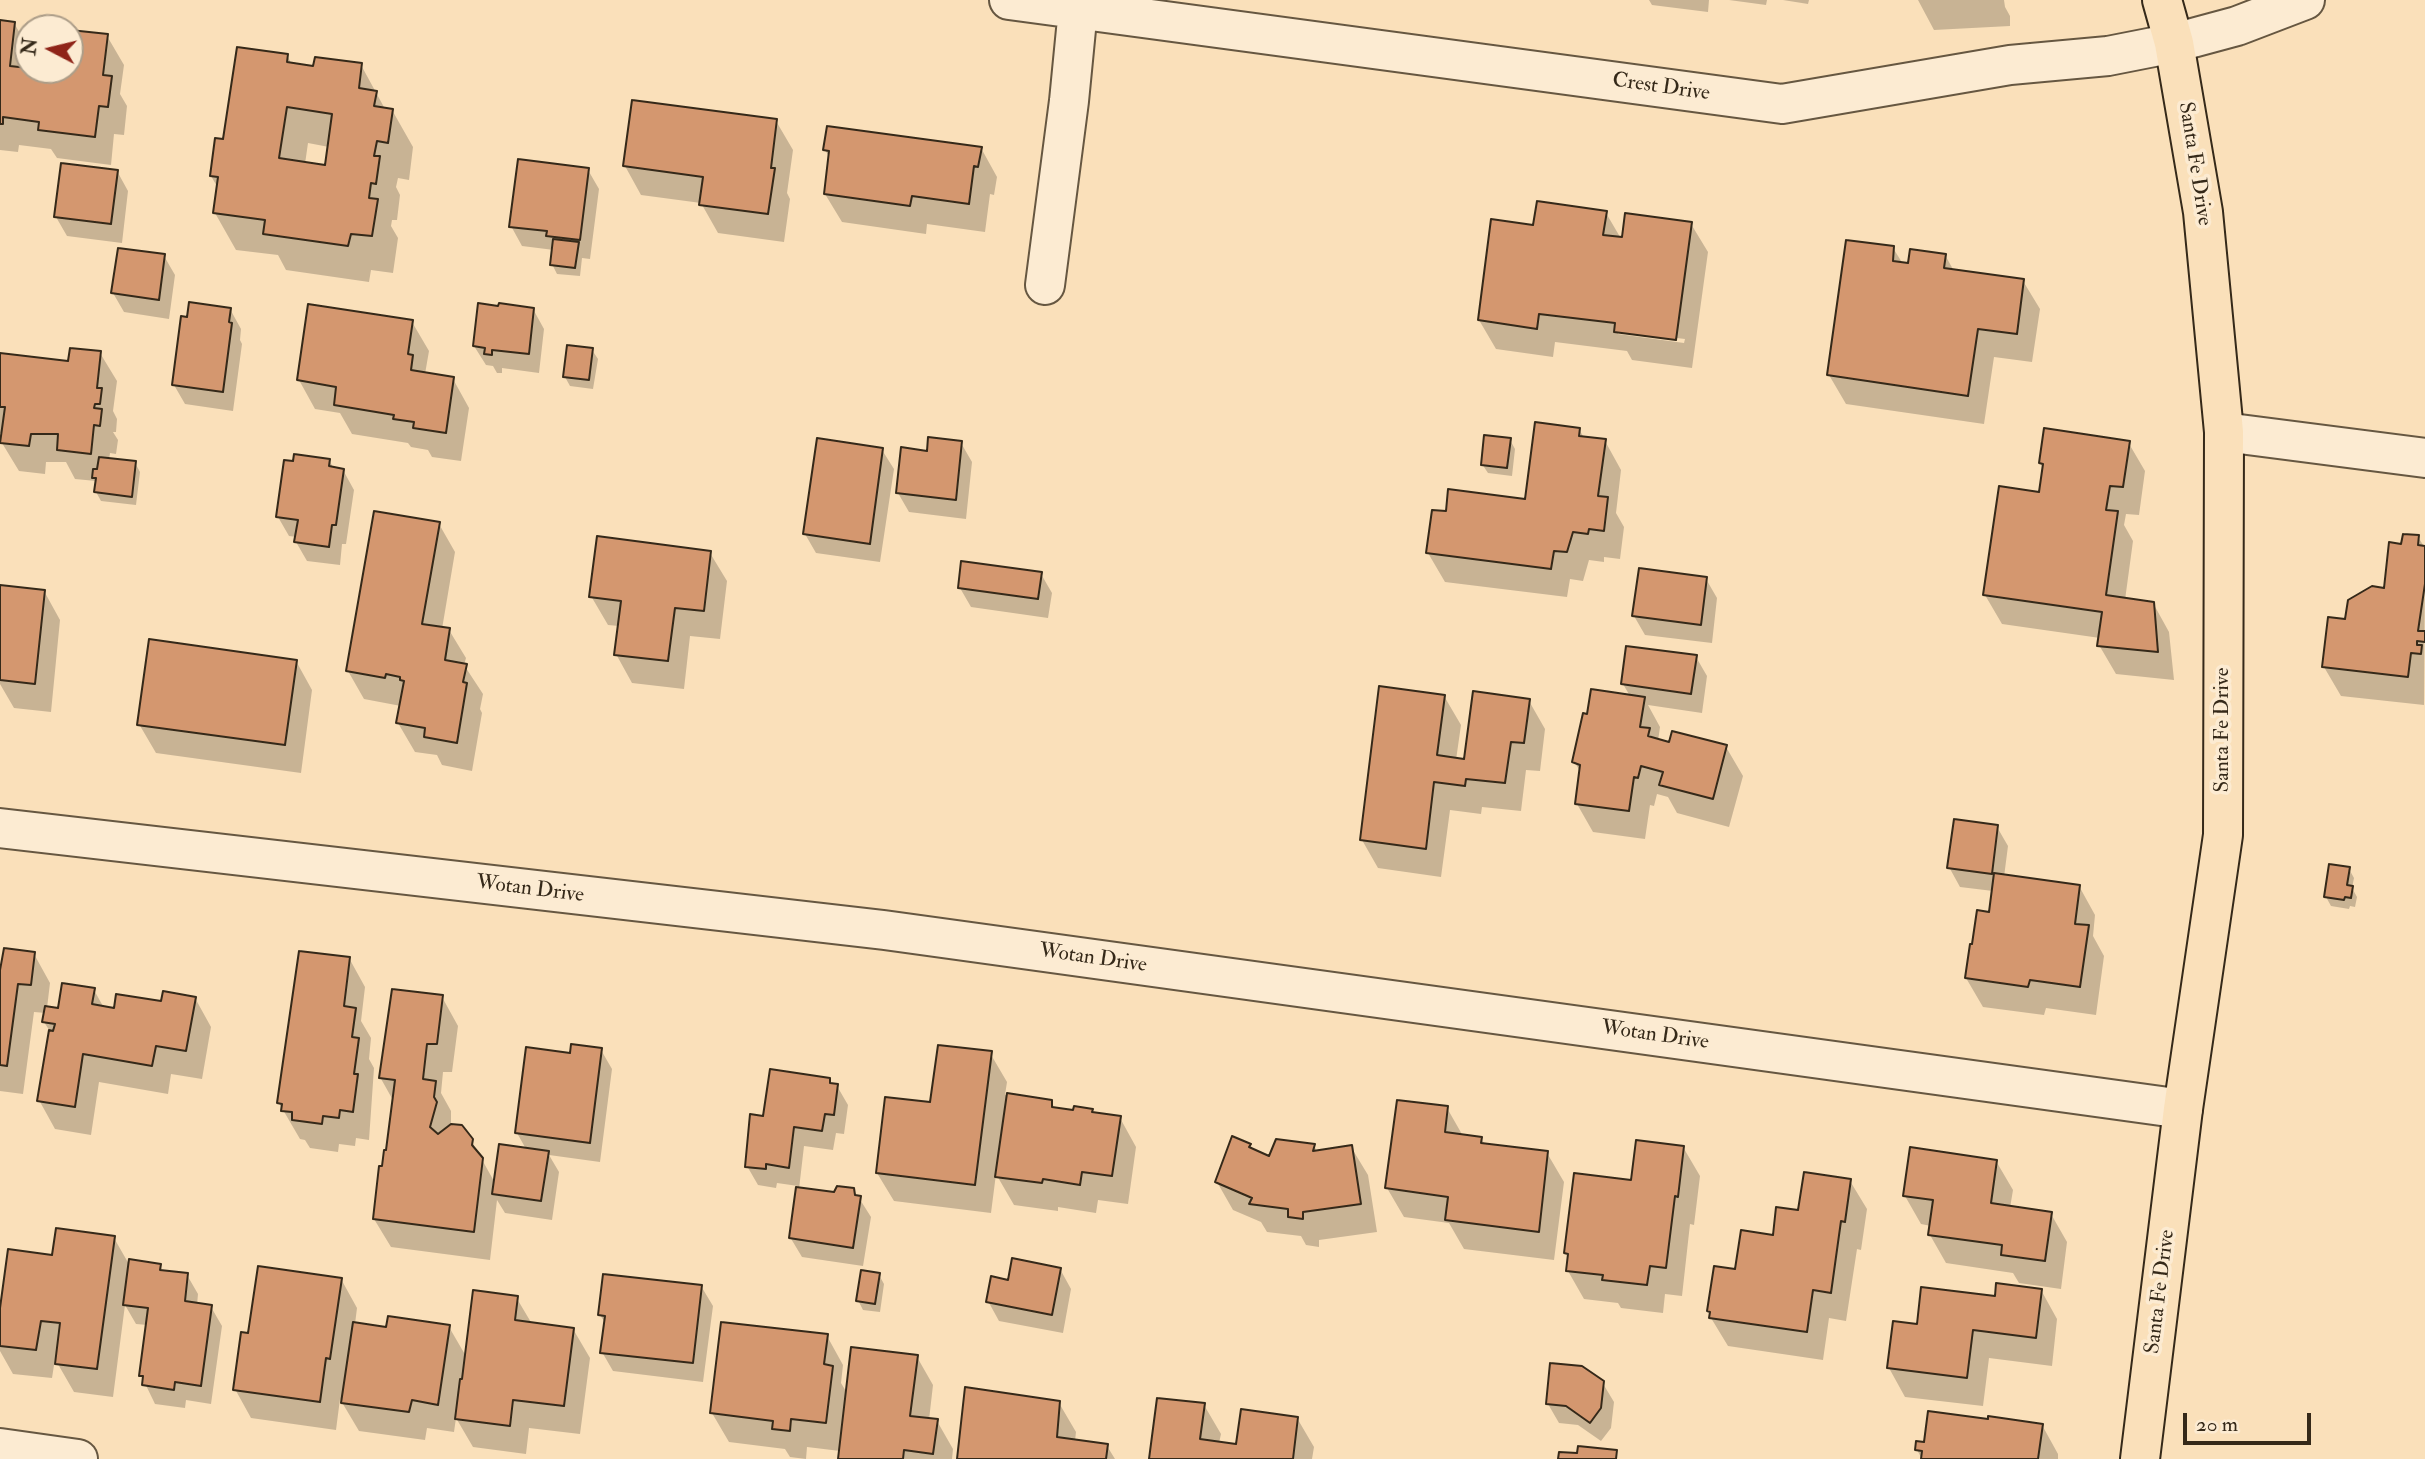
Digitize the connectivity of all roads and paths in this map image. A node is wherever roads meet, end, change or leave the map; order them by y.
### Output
1 (1009, 0) edge
2 (2162, 0) edge
3 (2305, 0) edge
4 (1078, 9) junction
5 (2174, 43) junction
6 (1045, 285) dead end
7 (2224, 432) junction
8 (2425, 458) edge
9 (0, 828) edge
10 (2183, 1109) junction
11 (0, 1448) edge
12 (78, 1459) edge
13 (2140, 1459) edge

1 - 4 street, Crest Drive
2 - 5 main road, Santa Fe Drive
3 - 5 street, Crest Drive
4 - 5 street, Crest Drive
4 - 6 street
5 - 7 main road, Santa Fe Drive
7 - 8 street
7 - 10 main road, Santa Fe Drive
9 - 10 street, Wotan Drive
10 - 13 main road, Santa Fe Drive
11 - 12 street

